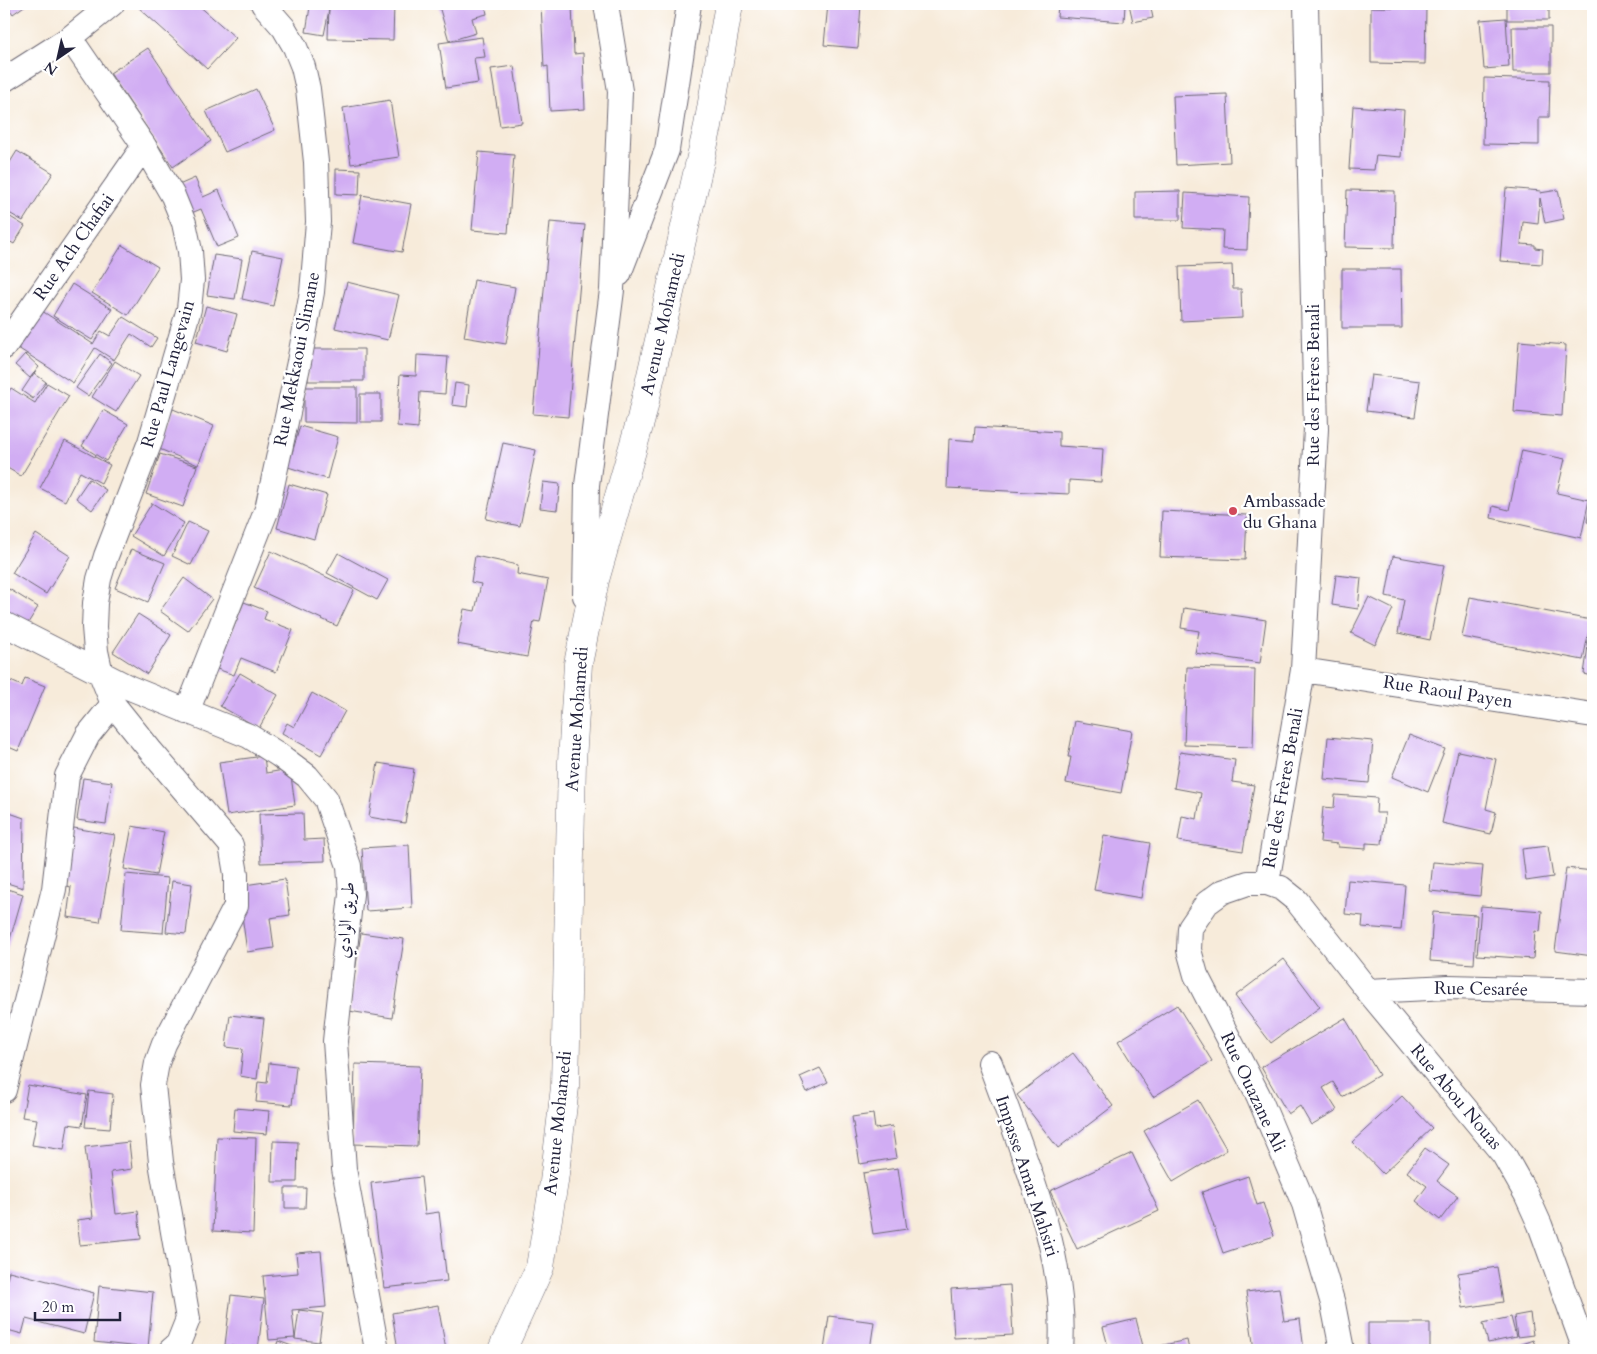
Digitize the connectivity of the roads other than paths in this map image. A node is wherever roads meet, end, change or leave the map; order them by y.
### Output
1 (112, 4) edge
2 (263, 4) edge
3 (606, 4) edge
4 (689, 4) edge
5 (729, 4) edge
6 (1306, 4) edge
7 (70, 38) junction
8 (4, 80) edge
9 (144, 146) junction
10 (612, 290) junction
11 (4, 347) edge
12 (4, 624) edge
13 (584, 634) junction
14 (1303, 670) junction
15 (101, 674) junction
16 (113, 704) junction
17 (187, 712) junction
18 (1593, 715) edge
19 (1267, 883) junction
20 (1593, 991) edge
21 (1368, 992) junction
22 (990, 1063) dead end
23 (4, 1090) edge
24 (171, 1350) edge
25 (377, 1350) edge
26 (502, 1350) edge
27 (1061, 1350) edge
28 (1342, 1350) edge
29 (1585, 1350) edge

1 - 7 street
2 - 17 street, Rue Mekkaoui Slimane
3 - 10 street
4 - 10 street
5 - 13 main road, Avenue Mohamedi
6 - 14 street, Rue des Frères Benali
7 - 8 street
7 - 9 street, Rue Paul Langevain
9 - 11 street, Rue Ach Chafiai
9 - 15 street, Rue Paul Langevain
10 - 13 street
12 - 15 street, طريق الوادي
13 - 26 main road, Avenue Mohamedi
14 - 18 street, Rue Raoul Payen
14 - 19 street, Rue des Frères Benali
15 - 16 street, Rue Paul Langevain
15 - 17 street, طريق الوادي
16 - 23 street
16 - 24 street, Rue Paul Langevain
17 - 25 street, طريق الوادي
19 - 21 street, Rue Abou Nouas
19 - 28 street, Rue Ouazane Ali
20 - 21 street, Rue Cesarée
21 - 29 street, Rue Abou Nouas
22 - 27 street, Impasse Amar Mahsiri

